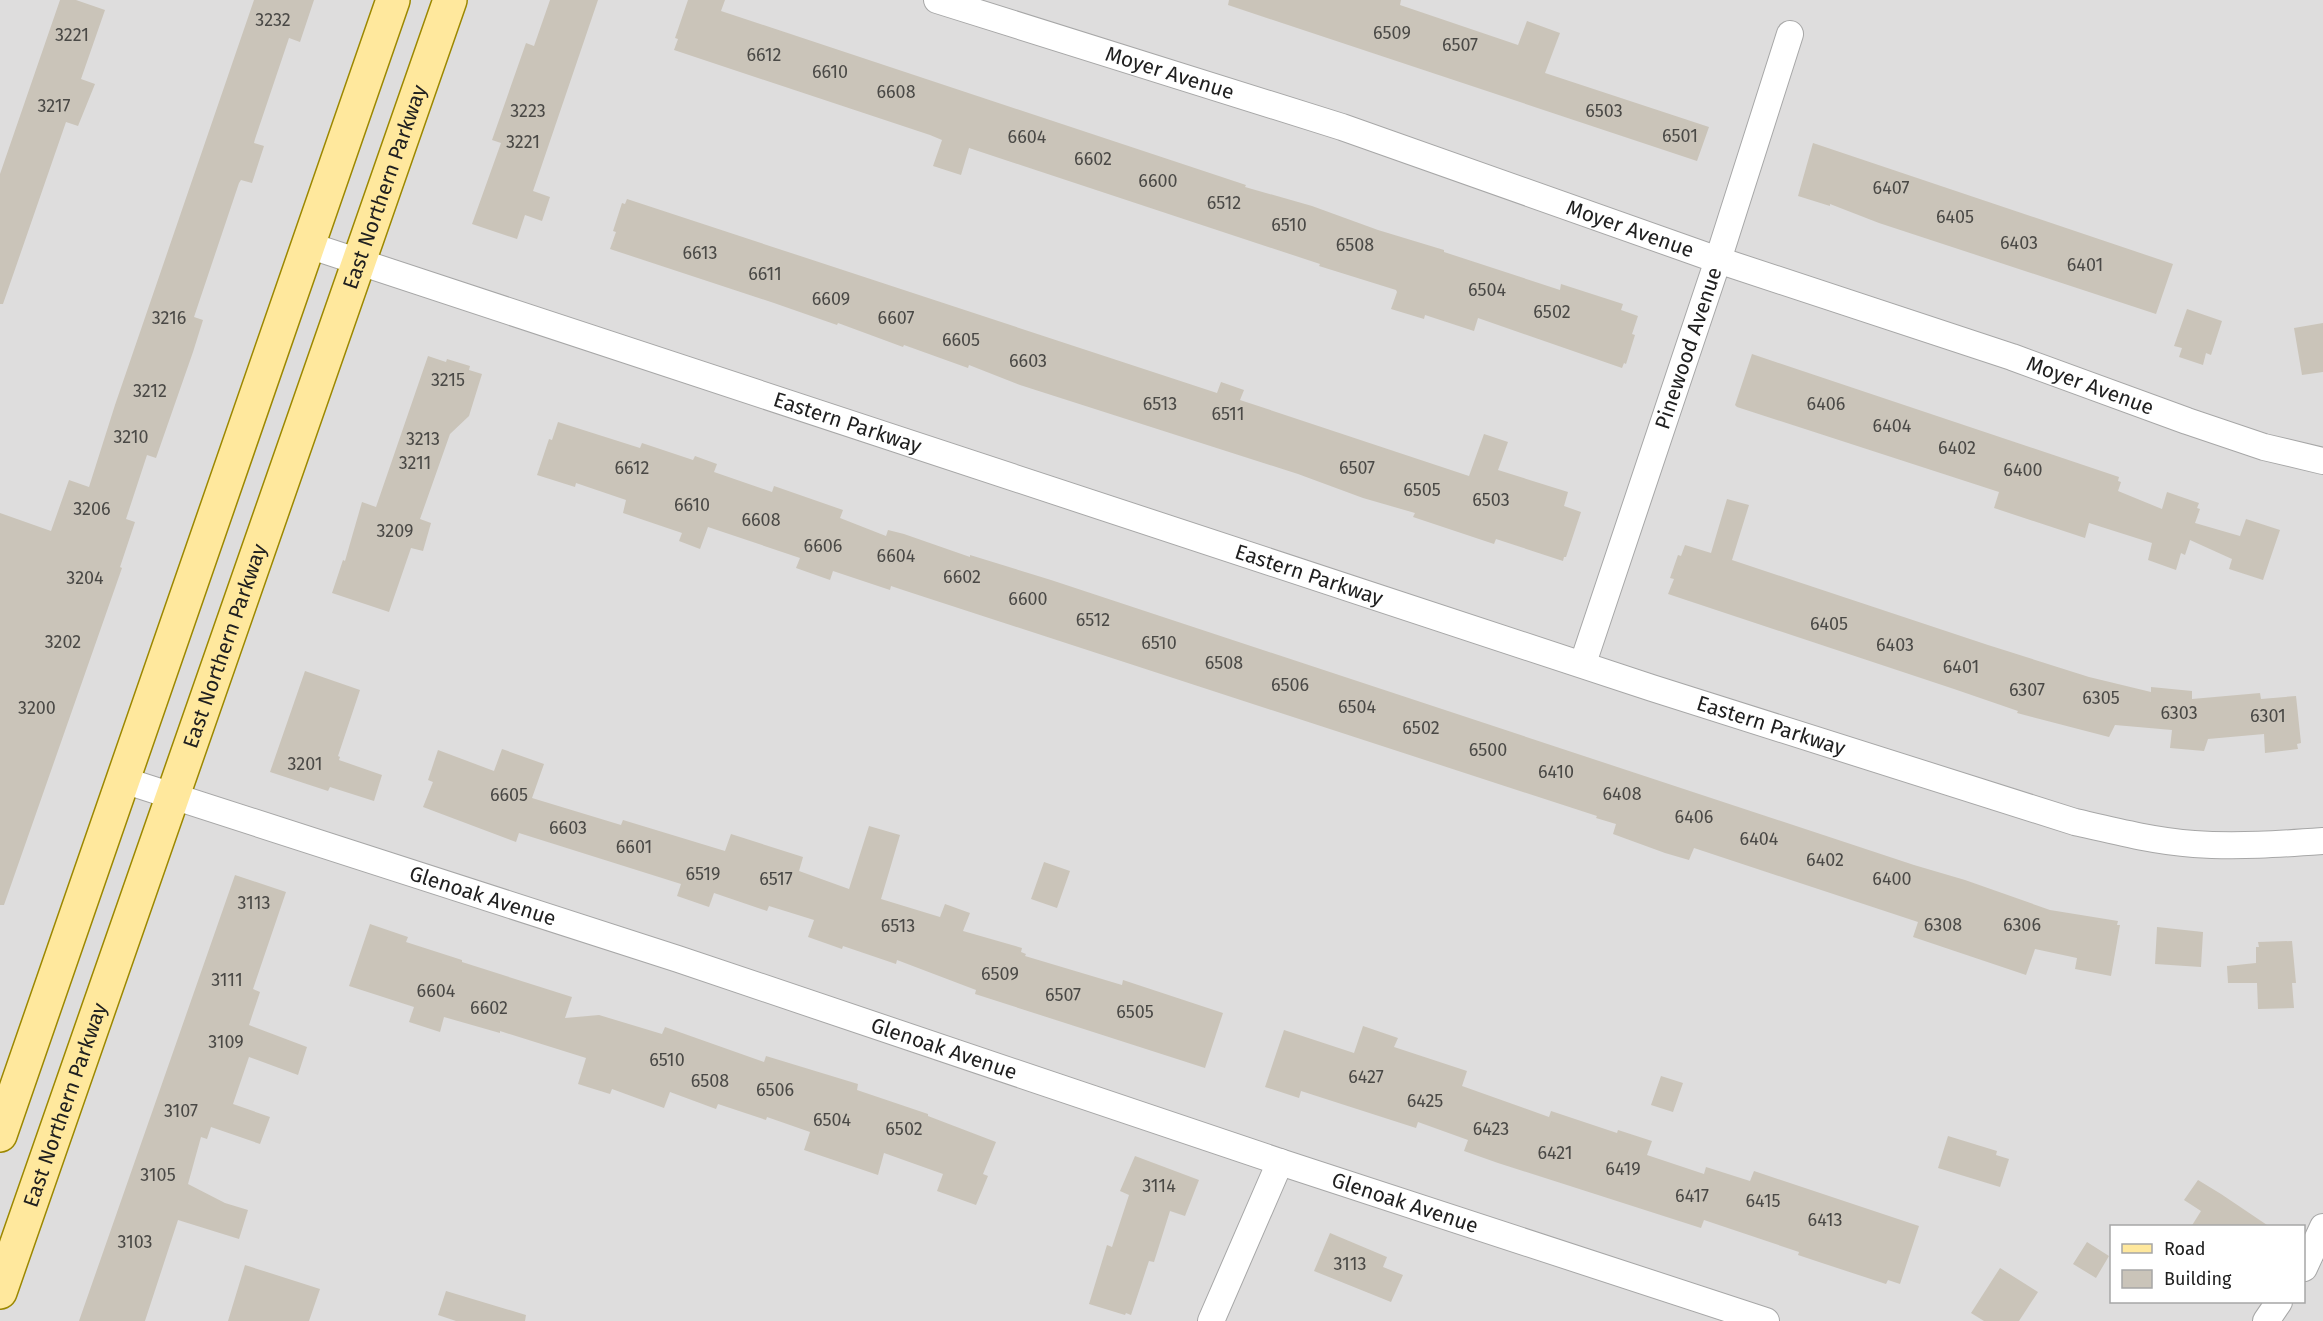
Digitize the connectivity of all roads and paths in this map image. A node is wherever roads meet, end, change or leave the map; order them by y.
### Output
1 (393, 0) edge
2 (450, 0) edge
3 (937, 0) edge
4 (1791, 34) dead end
5 (308, 244) junction
6 (1719, 260) junction
7 (359, 262) junction
8 (2323, 461) edge
9 (1583, 663) junction
10 (123, 780) junction
11 (173, 796) junction
12 (2323, 843) edge
13 (0, 1135) edge
14 (1280, 1162) junction
15 (2323, 1227) edge
16 (2305, 1266) edge
17 (2323, 1268) edge
18 (2305, 1275) edge
19 (0, 1292) edge
20 (2278, 1303) edge
21 (1211, 1321) edge
22 (1766, 1321) edge
23 (2266, 1321) edge

1 - 5 main road
2 - 7 main road, East Northern Parkway
3 - 6 street, Moyer Avenue
4 - 6 street, Pinewood Avenue
5 - 7 street, Eastern Parkway
5 - 10 main road
6 - 8 street, Moyer Avenue
6 - 9 street, Pinewood Avenue
7 - 9 street, Eastern Parkway
7 - 11 main road, East Northern Parkway
9 - 12 street, Eastern Parkway
10 - 11 street, Glenoak Avenue
10 - 13 main road
11 - 14 street, Glenoak Avenue
11 - 19 main road, East Northern Parkway
14 - 21 street
14 - 22 street, Glenoak Avenue
15 - 16 street
17 - 18 street
20 - 23 street

